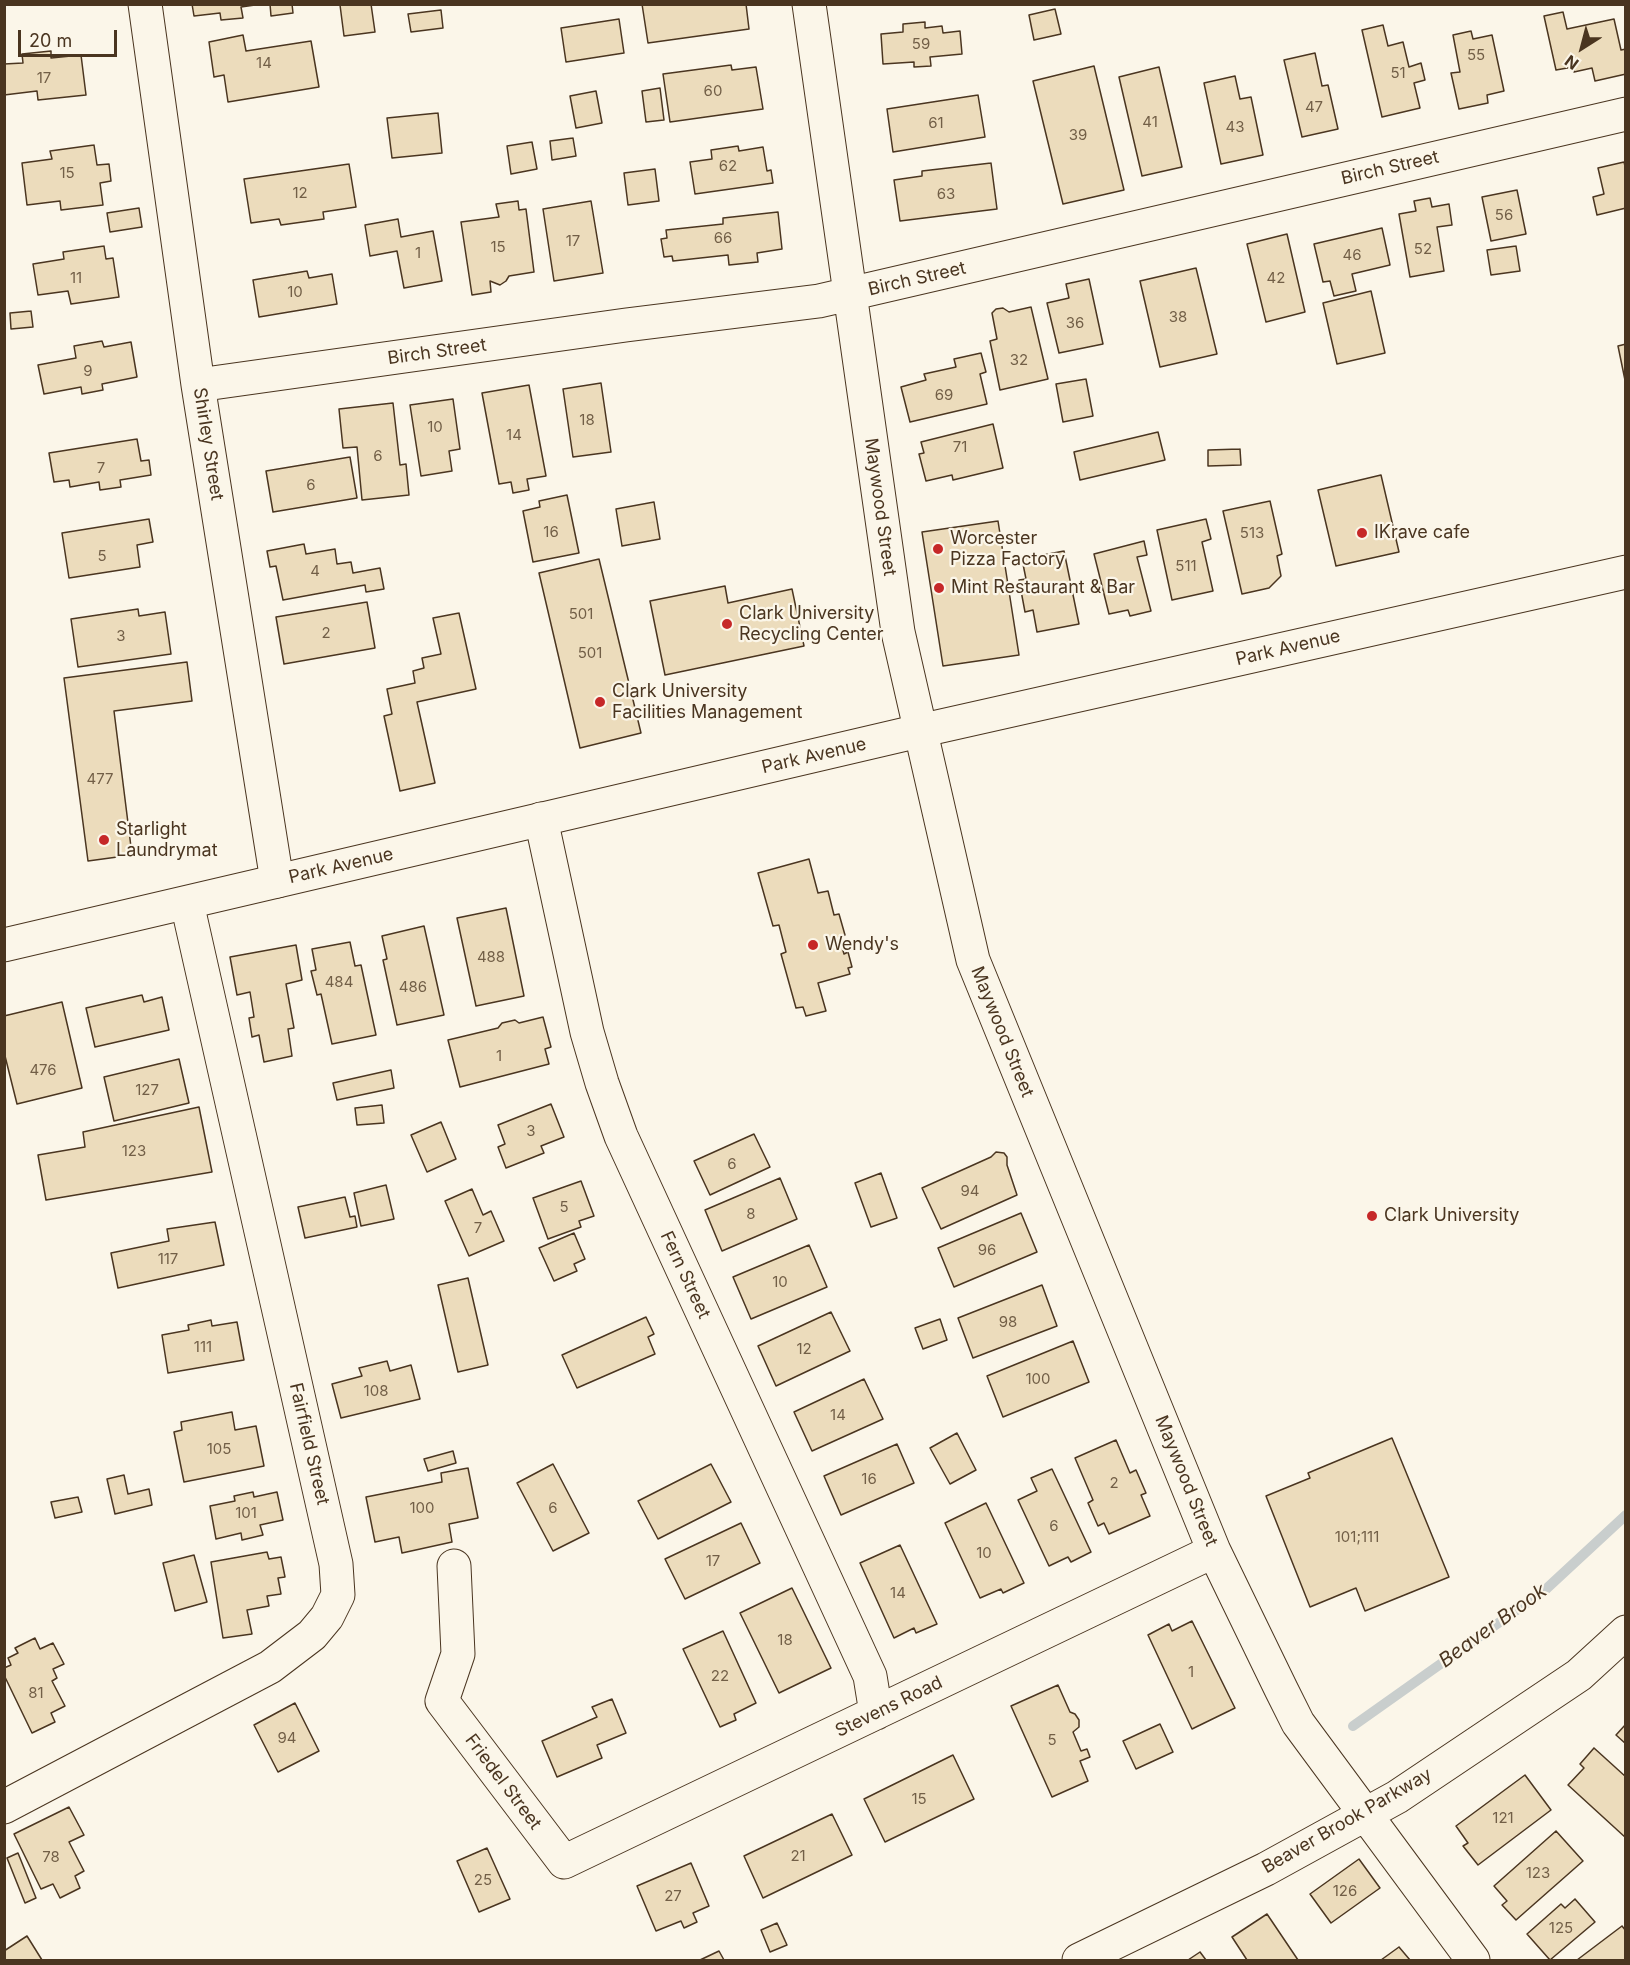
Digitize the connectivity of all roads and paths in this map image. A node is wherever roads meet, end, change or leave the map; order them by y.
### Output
1 (145, 4) edge
2 (809, 4) edge
3 (1626, 114) edge
4 (849, 293) junction
5 (198, 385) junction
6 (1626, 572) edge
7 (919, 731) junction
8 (541, 819) junction
9 (277, 882) junction
10 (187, 903) junction
11 (4, 945) edge
12 (1214, 1551) junction
13 (454, 1566) dead end
14 (1626, 1632) edge
15 (876, 1713) junction
16 (4, 1807) edge
17 (1366, 1815) junction
18 (564, 1862) joint
19 (1079, 1960) edge
20 (1473, 1960) edge

1 - 5 main road, Shirley Street
2 - 4 main road, Maywood Street
3 - 4 main road, Birch Street
4 - 5 main road, Birch Street
4 - 7 main road, Maywood Street
5 - 9 main road, Shirley Street
6 - 7 main road, Park Avenue
7 - 8 main road, Park Avenue
7 - 12 main road, Maywood Street
8 - 9 main road, Park Avenue
8 - 15 main road, Fern Street
9 - 10 main road, Park Avenue
10 - 11 main road, Park Avenue
10 - 16 main road, Fairfield Street
12 - 15 main road, Stevens Road
12 - 17 main road, Maywood Street
13 - 18 main road, Friedel Street
14 - 17 main road, Beaver Brook Parkway
15 - 18 main road, Stevens Road
17 - 19 main road, Beaver Brook Parkway
17 - 20 main road, Maywood Street

